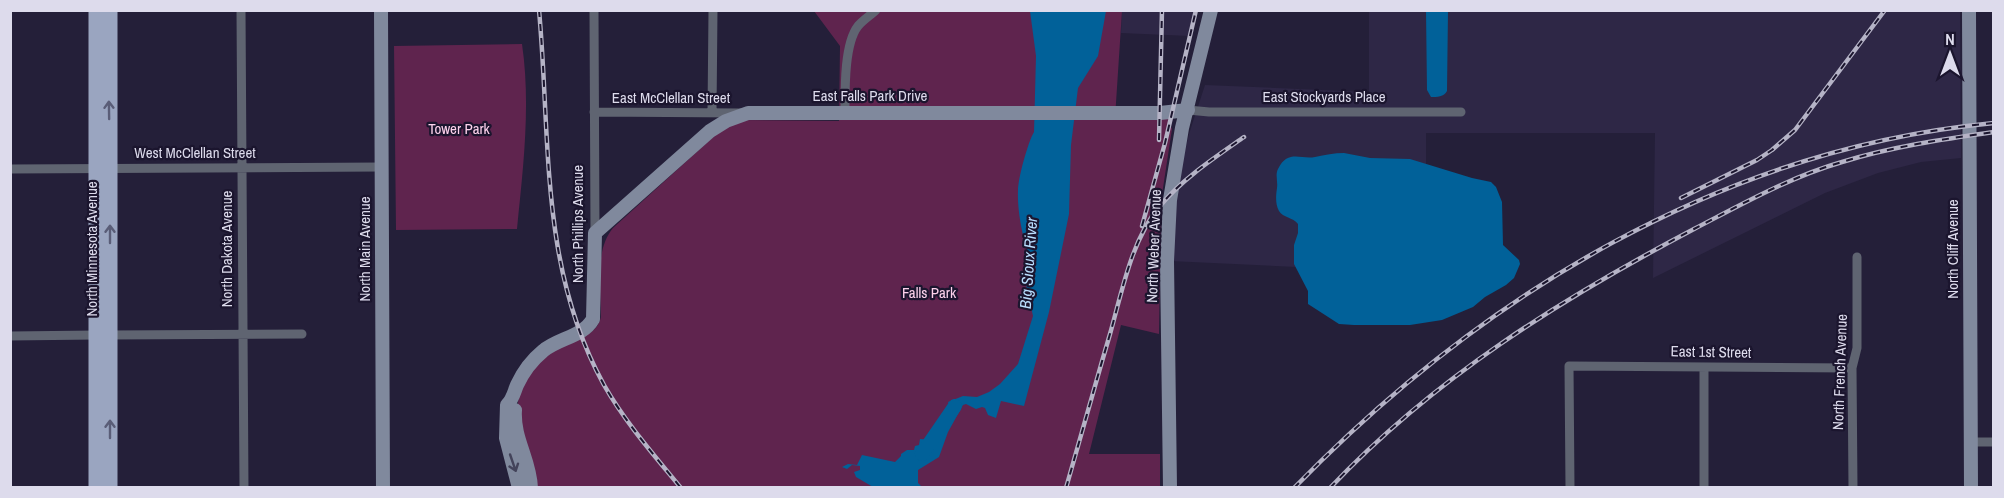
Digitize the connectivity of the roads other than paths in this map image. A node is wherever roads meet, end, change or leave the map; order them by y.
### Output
1 (96, 10) edge
2 (110, 10) edge
3 (241, 10) edge
4 (381, 10) edge
5 (594, 10) edge
6 (713, 10) edge
7 (876, 10) edge
8 (1969, 10) edge
9 (1211, 11) edge
10 (1188, 110) junction
11 (594, 112) junction
12 (1461, 112) dead end
13 (712, 113) junction
14 (748, 113) junction
15 (845, 113) junction
16 (381, 167) junction
17 (242, 168) junction
18 (10, 169) edge
19 (103, 169) junction
20 (595, 233) junction
21 (1857, 257) dead end
22 (302, 334) dead end
23 (103, 335) junction
24 (243, 335) junction
25 (10, 336) edge
26 (1704, 367) junction
27 (1852, 368) junction
28 (512, 399) junction
29 (1971, 442) junction
30 (1994, 442) edge
31 (96, 488) edge
32 (110, 488) edge
33 (244, 488) edge
34 (383, 488) edge
35 (519, 488) edge
36 (531, 488) edge
37 (1170, 488) edge
38 (1570, 488) edge
39 (1704, 488) edge
40 (1853, 488) edge
41 (1971, 488) edge

1 - 19 main road, North Minnesota Avenue
19 -> 2 main road, North Minnesota Avenue
3 - 17 street, North Dakota Avenue
4 - 16 street, North Main Avenue
5 - 11 street, North Phillips Avenue
6 - 13 street
7 - 15 street
8 - 29 street, North Cliff Avenue
9 - 10 street, North Weber Avenue
10 - 12 street, East Stockyards Place
10 - 15 street, East Falls Park Drive
10 - 37 street, North Weber Avenue
11 - 13 street, East McClellan Street
11 - 20 street, North Phillips Avenue
13 - 14 street, East McClellan Street
14 - 15 street, East Falls Park Drive
14 - 20 street, East Falls Park Drive
16 - 17 street, West McClellan Street
16 - 34 street, North Main Avenue
17 - 19 street, West McClellan Street
17 - 24 street, North Dakota Avenue
18 - 19 street, West McClellan Street
19 - 23 main road, North Minnesota Avenue
20 - 28 street, North Phillips Avenue
21 - 27 street, North French Avenue
22 - 24 street
23 - 24 street
23 - 25 street
23 - 31 main road, North Minnesota Avenue
32 -> 23 main road, North Minnesota Avenue
24 - 33 street, North Dakota Avenue
26 - 27 street, East 1st Street
26 - 38 street, East 1st Street
26 - 39 street
27 - 40 street, North French Avenue
28 -> 35 street, North Phillips Avenue
28 - 36 street
29 - 30 street
29 - 41 street, North Cliff Avenue

